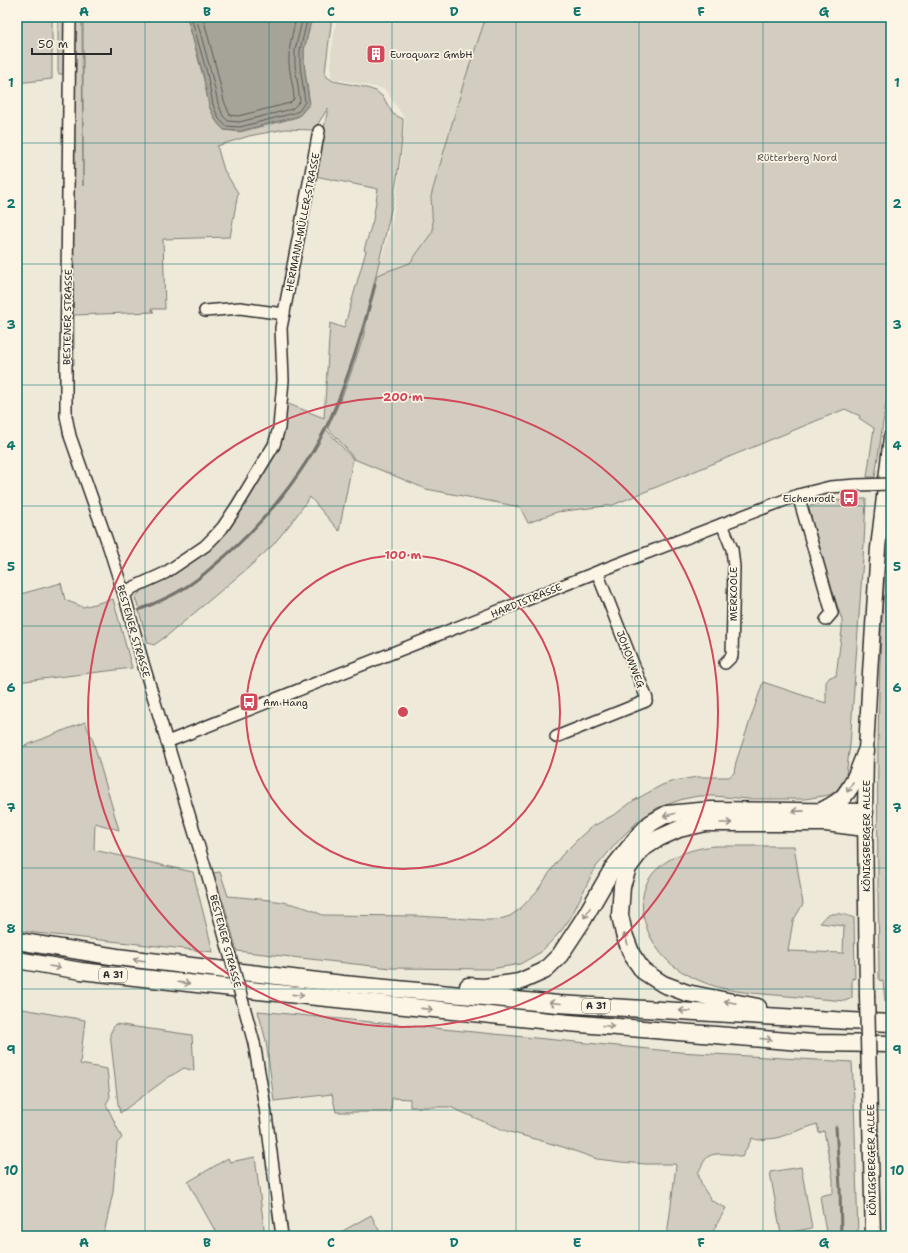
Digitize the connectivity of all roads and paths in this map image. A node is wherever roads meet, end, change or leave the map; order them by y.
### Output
1 (70, 17) edge
2 (319, 131) dead end
3 (205, 311) dead end
4 (284, 314) junction
5 (891, 437) edge
6 (891, 484) edge
7 (798, 495) junction
8 (722, 524) junction
9 (597, 572) junction
10 (125, 598) junction
11 (826, 620) dead end
12 (724, 663) dead end
13 (556, 737) dead end
14 (167, 742) junction
15 (866, 751) junction
16 (821, 811) junction
17 (865, 820) junction
18 (17, 941) edge
19 (17, 960) edge
20 (343, 984) junction
21 (849, 1021) junction
22 (891, 1023) edge
23 (813, 1043) junction
24 (891, 1044) edge
25 (891, 1053) edge
26 (282, 1236) edge
27 (873, 1236) edge

1 - 10 street, BESTENER STRASSE
2 - 4 street, HERMANN-MÜLLER-STRASSE
3 - 4 street
4 - 10 street, HERMANN-MÜLLER-STRASSE
5 - 15 main road, KÖNIGSBERGER ALLEE
6 - 7 street, HARDTSTRASSE, bridge
7 - 8 street, HARDTSTRASSE
7 - 11 street
8 - 9 street, HARDTSTRASSE
8 - 12 street, MERKOOLE
9 - 13 street, JOHOWWEG
9 - 14 street, HARDTSTRASSE
10 - 14 street, BESTENER STRASSE
14 - 26 street, BESTENER STRASSE, bridge
15 -> 16 highway
15 - 17 main road, KÖNIGSBERGER ALLEE
16 - 17 highway
16 -> 20 highway
21 -> 17 highway
17 - 27 main road, KÖNIGSBERGER ALLEE, bridge
20 -> 18 highway, A 31
19 -> 23 highway, A 31
21 -> 20 highway, A 31
21 - 22 highway, A 31
23 - 24 highway, A 31
23 - 25 highway

